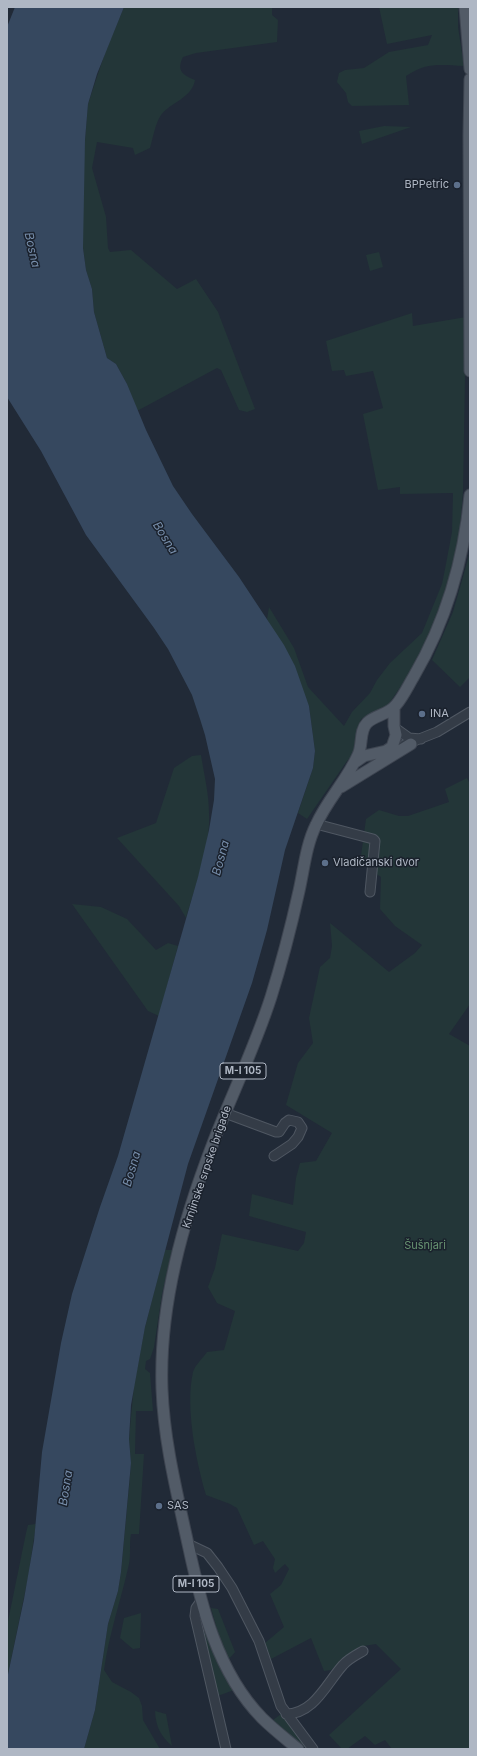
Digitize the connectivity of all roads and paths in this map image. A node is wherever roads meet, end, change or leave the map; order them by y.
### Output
1 (465, 7) edge
2 (470, 69) edge
3 (470, 79) edge
4 (470, 371) edge
5 (470, 495) edge
6 (394, 708) junction
7 (470, 712) edge
8 (375, 718) junction
9 (394, 727) junction
10 (424, 738) junction
11 (362, 741) junction
12 (411, 744) junction
13 (389, 749) junction
14 (377, 753) junction
15 (354, 763) junction
16 (334, 792) junction
17 (316, 824) junction
18 (370, 892) dead end
19 (225, 1113) junction
20 (274, 1156) dead end
21 (188, 1544) junction
22 (201, 1601) junction
23 (364, 1651) dead end
24 (286, 1714) junction
25 (226, 1749) edge
26 (298, 1749) edge
27 (313, 1749) edge

1 - 2 main road
3 - 4 main road
5 - 6 main road
6 - 8 main road, M-I 105
6 - 9 main road
7 - 10 street
8 - 9 main road
8 - 11 main road, M-I 105
9 - 10 street
9 - 13 main road
10 - 12 street
11 - 14 main road
11 - 15 main road, M-I 105
12 - 13 street
12 - 16 main road
13 - 14 main road, M-I 105
14 - 15 main road, M-I 105
15 - 16 main road, Krnjinske srpske brigade / M-I 105
16 - 17 main road, Krnjinske srpske brigade / M-I 105
17 - 18 street
17 - 19 main road, Krnjinske srpske brigade / M-I 105
19 - 20 street
19 - 21 main road, Krnjinske srpske brigade / M-I 105
21 - 22 main road, Krnjinske srpske brigade / M-I 105
21 - 24 street
22 - 25 street
22 - 26 main road, Krnjinske srpske brigade / M-I 105
23 - 24 street
24 - 27 street

